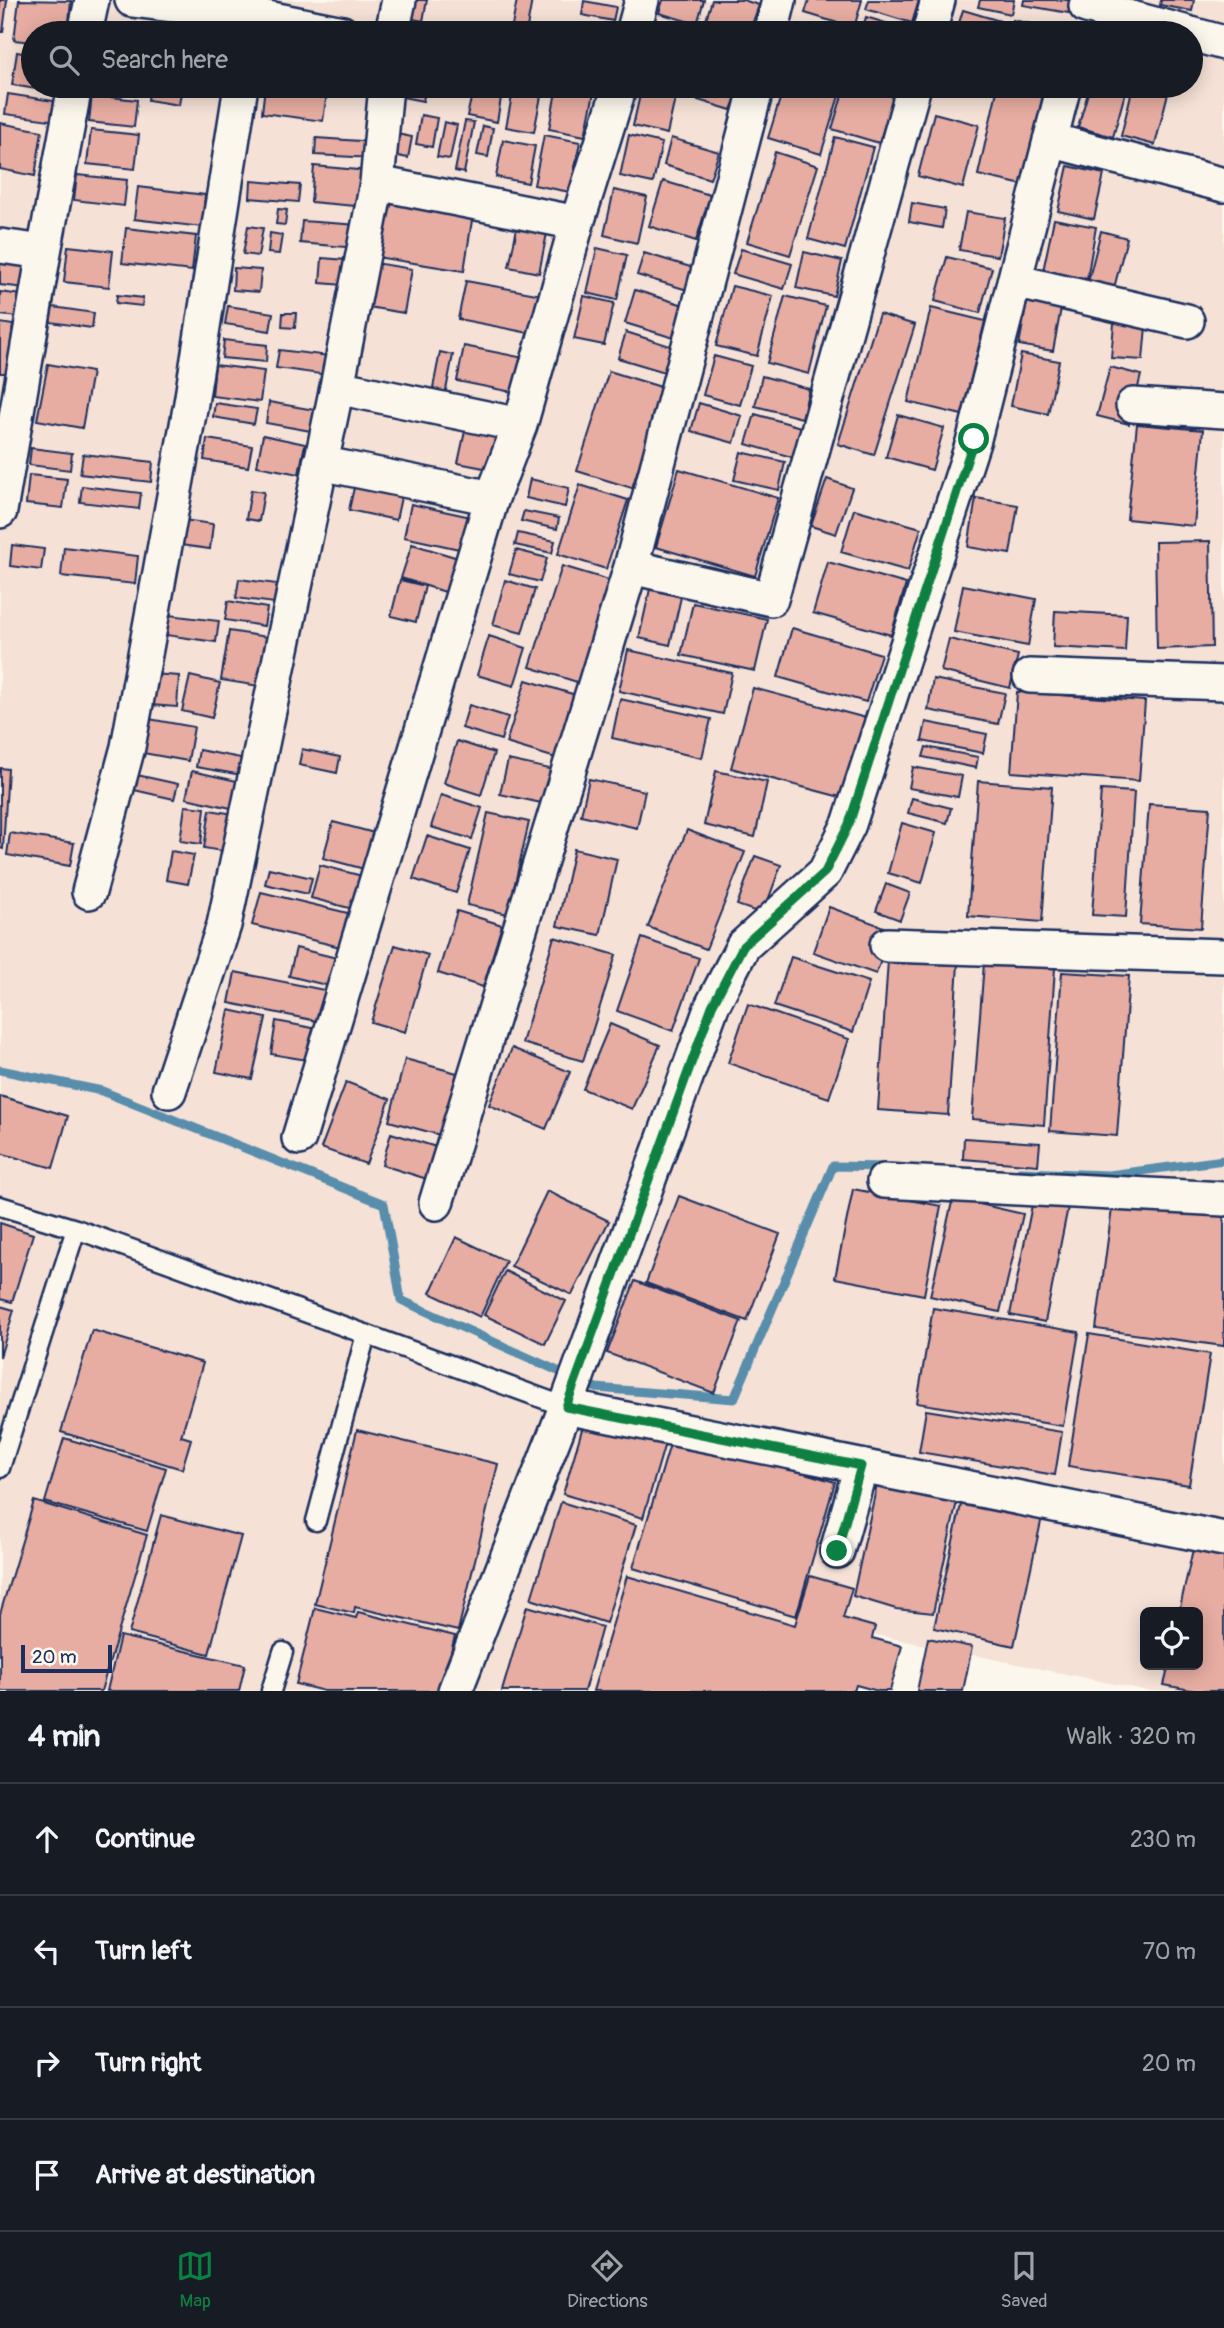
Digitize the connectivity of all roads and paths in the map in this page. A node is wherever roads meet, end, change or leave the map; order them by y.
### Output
1 (92, 0) edge
2 (131, 0) edge
3 (399, 0) edge
4 (642, 0) edge
5 (779, 0) edge
6 (938, 0) edge
7 (1083, 13) edge
8 (252, 16) edge
9 (88, 21) edge
10 (278, 21) edge
11 (395, 21) edge
12 (636, 21) edge
13 (774, 21) edge
14 (932, 21) edge
15 (1123, 21) edge
16 (1203, 38) edge
17 (1224, 43) edge
18 (73, 98) edge
19 (238, 98) edge
20 (385, 98) edge
21 (608, 98) edge
22 (754, 98) edge
23 (911, 98) edge
24 (1061, 98) edge
25 (1050, 140) junction
26 (377, 183) junction
27 (1224, 185) edge
28 (577, 223) junction
29 (0, 246) edge
30 (44, 252) junction
31 (1014, 281) junction
32 (1187, 321) dead end
33 (11, 381) edge
34 (337, 387) junction
35 (1133, 405) dead end
36 (1224, 411) edge
37 (520, 425) junction
38 (320, 463) junction
39 (492, 498) junction
40 (0, 511) edge
41 (631, 567) junction
42 (1030, 676) dead end
43 (1224, 683) edge
44 (89, 892) dead end
45 (887, 945) dead end
46 (1224, 956) edge
47 (169, 1091) dead end
48 (299, 1138) dead end
49 (884, 1181) dead end
50 (1224, 1199) edge
51 (436, 1203) dead end
52 (0, 1206) edge
53 (76, 1229) junction
54 (366, 1334) junction
55 (573, 1388) junction
56 (861, 1466) junction
57 (0, 1468) edge
58 (316, 1521) dead end
59 (1224, 1539) edge
60 (837, 1551) dead end
61 (283, 1652) dead end
62 (271, 1691) edge
63 (455, 1691) edge

1 - 9 street
2 - 8 street
3 - 11 street
4 - 12 street
5 - 13 street
6 - 14 street
7 - 15 street
8 - 10 street
16 - 17 street
18 - 30 street
19 - 44 street
20 - 26 street
21 - 28 street
22 - 41 street
23 - 41 street
24 - 25 street
25 - 27 street
25 - 31 street
26 - 28 street
26 - 34 street
28 - 37 street
29 - 30 street
30 - 33 street
31 - 32 street
31 - 55 street
33 - 40 street
34 - 37 street
34 - 38 street
35 - 36 street
37 - 39 street
38 - 39 street
38 - 47 street
39 - 48 street
41 - 51 street
42 - 43 street
45 - 46 street
49 - 50 street
52 - 53 lane
53 - 54 lane
53 - 57 lane
54 - 55 lane
54 - 58 lane
55 - 56 street
55 - 63 street
56 - 59 street
56 - 60 street
61 - 62 lane

